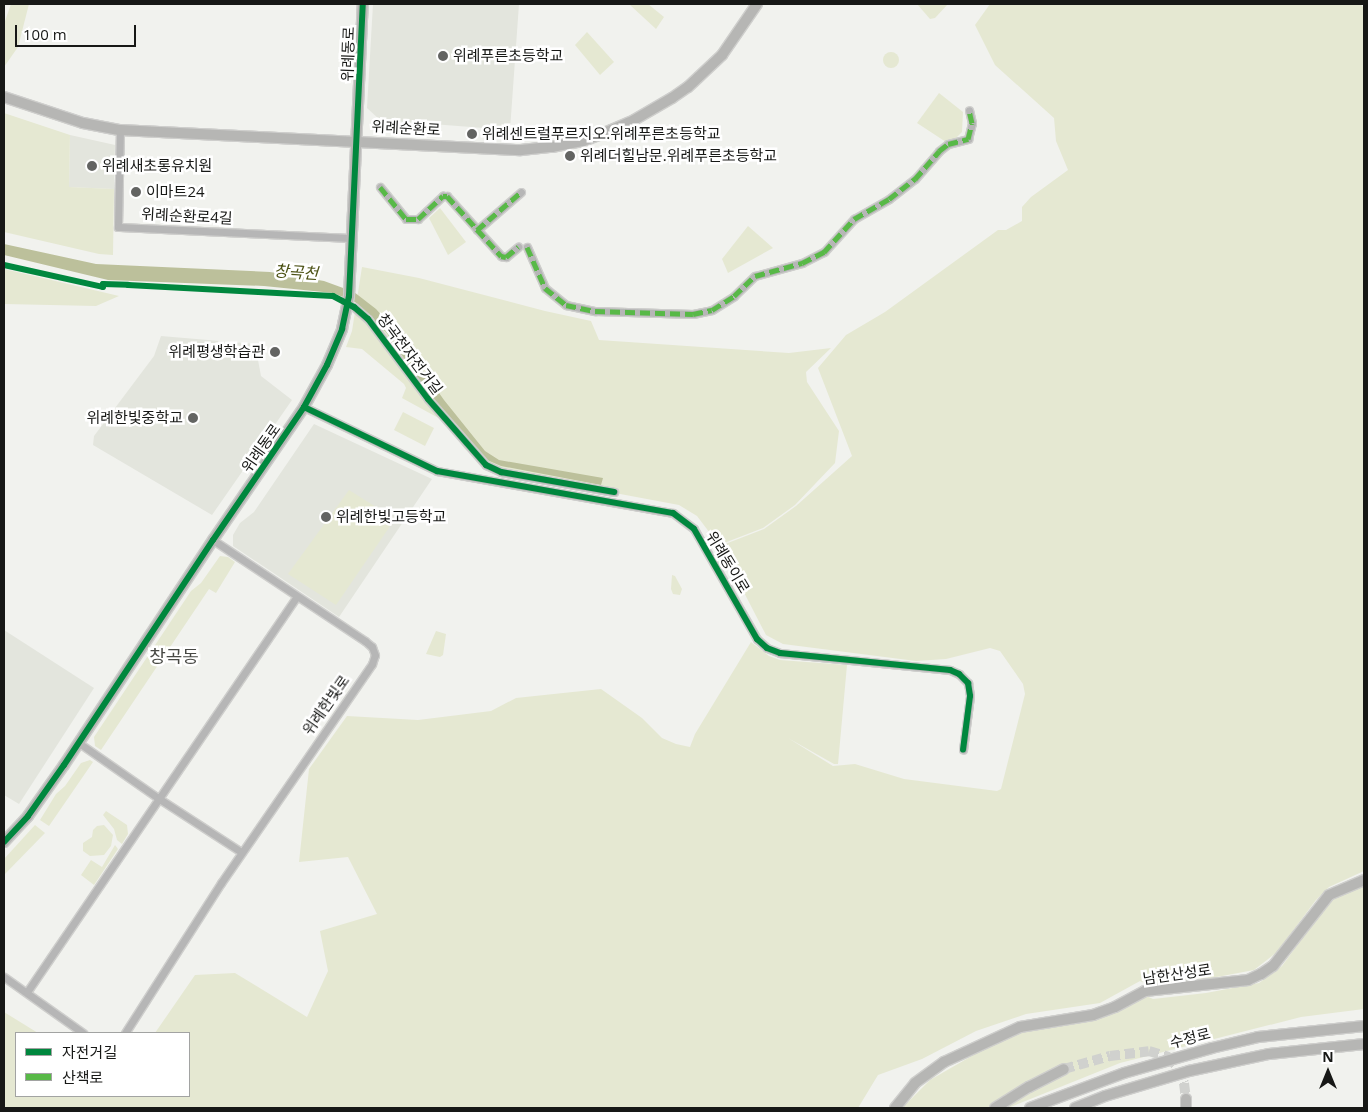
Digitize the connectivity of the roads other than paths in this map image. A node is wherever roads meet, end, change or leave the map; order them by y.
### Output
1 (363, 4) edge
2 (757, 4) edge
3 (4, 96) edge
4 (969, 110) dead end
5 (120, 130) junction
6 (357, 141) junction
7 (380, 187) dead end
8 (522, 192) dead end
9 (478, 230) junction
10 (352, 238) junction
11 (518, 247) dead end
12 (527, 247) dead end
13 (354, 307) dead end
14 (304, 407) junction
15 (614, 492) dead end
16 (213, 540) junction
17 (296, 597) junction
18 (79, 743) junction
19 (963, 750) dead end
20 (158, 798) junction
21 (4, 842) edge
22 (241, 852) junction
23 (1364, 880) edge
24 (4, 977) edge
25 (27, 992) junction
26 (1364, 1026) edge
27 (82, 1032) edge
28 (126, 1032) edge
29 (1364, 1044) edge
30 (1064, 1069) tunnel mouth
31 (895, 1108) edge
32 (995, 1108) edge
33 (1030, 1108) edge
34 (1075, 1108) edge

1 - 6 street, 위례동로
2 - 6 street, 위례순환로
3 - 5 street, 위례순환로
4 - 12 street
5 - 6 street, 위례순환로
5 - 10 street, 위례순환로4길
6 - 10 street, 위례동로
7 - 9 street
8 - 9 street
9 - 11 street
10 - 14 street, 위례동로
13 - 15 street, 창곡천자전거길
14 - 16 street, 위례동로
14 - 19 street, 위례동이로
16 - 17 street, 위례한빛로
16 - 18 street, 위례동로
17 - 20 street
17 - 22 street, 위례한빛로
18 - 20 street
18 - 21 street, 위례동로
20 - 22 street
20 - 25 street
22 - 28 street, 위례한빛로
23 - 31 street, 남한산성로
24 - 25 street
25 - 27 street
26 - 33 street, 수정로
29 - 34 street
30 - 32 street

